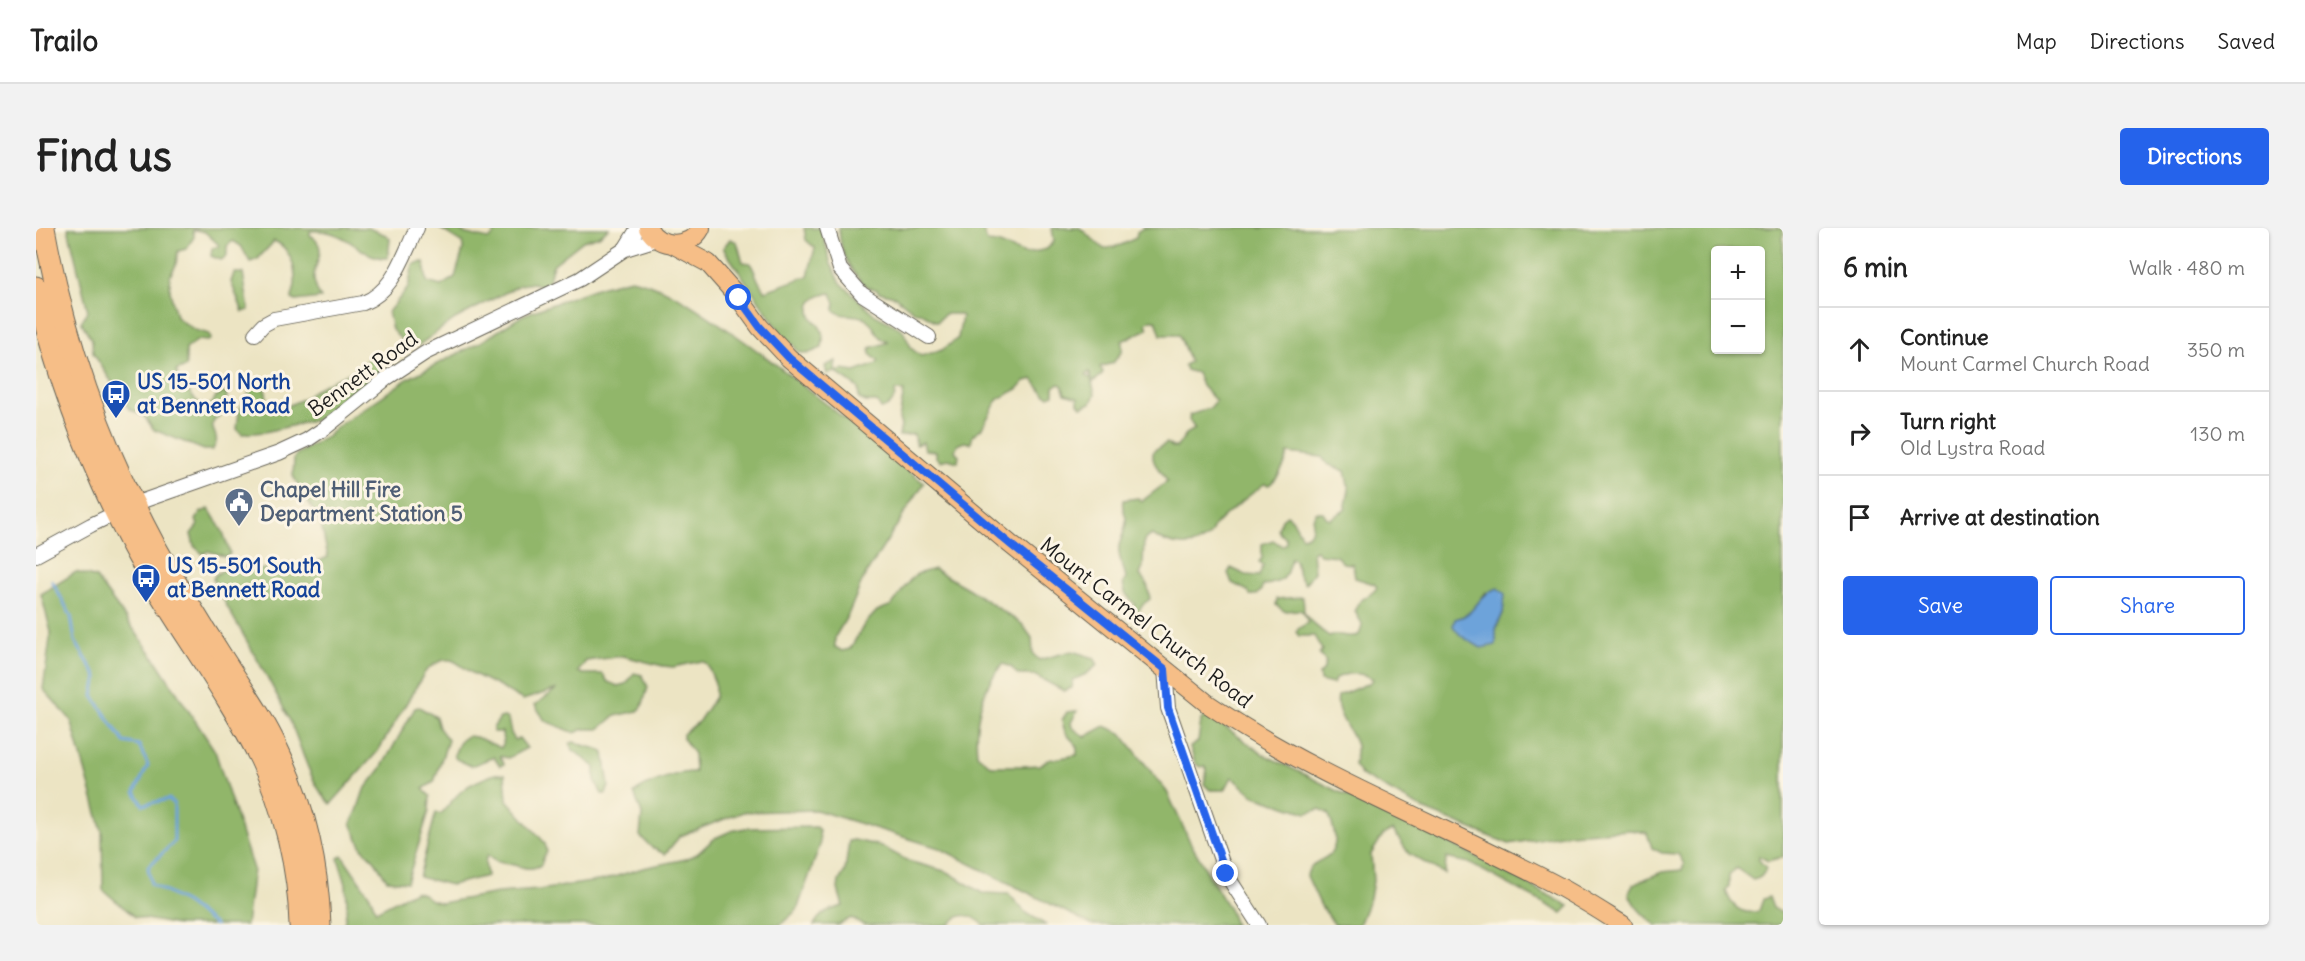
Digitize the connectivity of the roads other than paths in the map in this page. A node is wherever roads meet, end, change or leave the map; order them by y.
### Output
1 (44, 228) edge
2 (417, 228) edge
3 (638, 228) edge
4 (827, 228) edge
5 (700, 230) edge
6 (652, 233) edge
7 (674, 244) junction
8 (625, 249) junction
9 (708, 263) junction
10 (36, 287) edge
11 (255, 334) dead end
12 (929, 337) dead end
13 (125, 508) junction
14 (36, 555) edge
15 (1165, 669) junction
16 (300, 925) edge
17 (320, 925) edge
18 (1258, 925) edge
19 (1623, 925) edge

1 - 13 highway
2 - 11 street
3 - 8 street, Bennett Road
4 - 12 street
5 - 7 main road
5 - 9 main road, Mount Carmel Church Road
6 - 7 main road, Mount Carmel Church Road
6 - 8 street, Bennett Road
7 - 9 main road, Mount Carmel Church Road
8 - 13 street, Bennett Road
9 - 15 main road, Mount Carmel Church Road
10 - 13 highway
13 - 14 street, Bennett Road
13 - 16 highway
13 - 17 highway
15 - 18 street
15 - 19 main road, Mount Carmel Church Road

